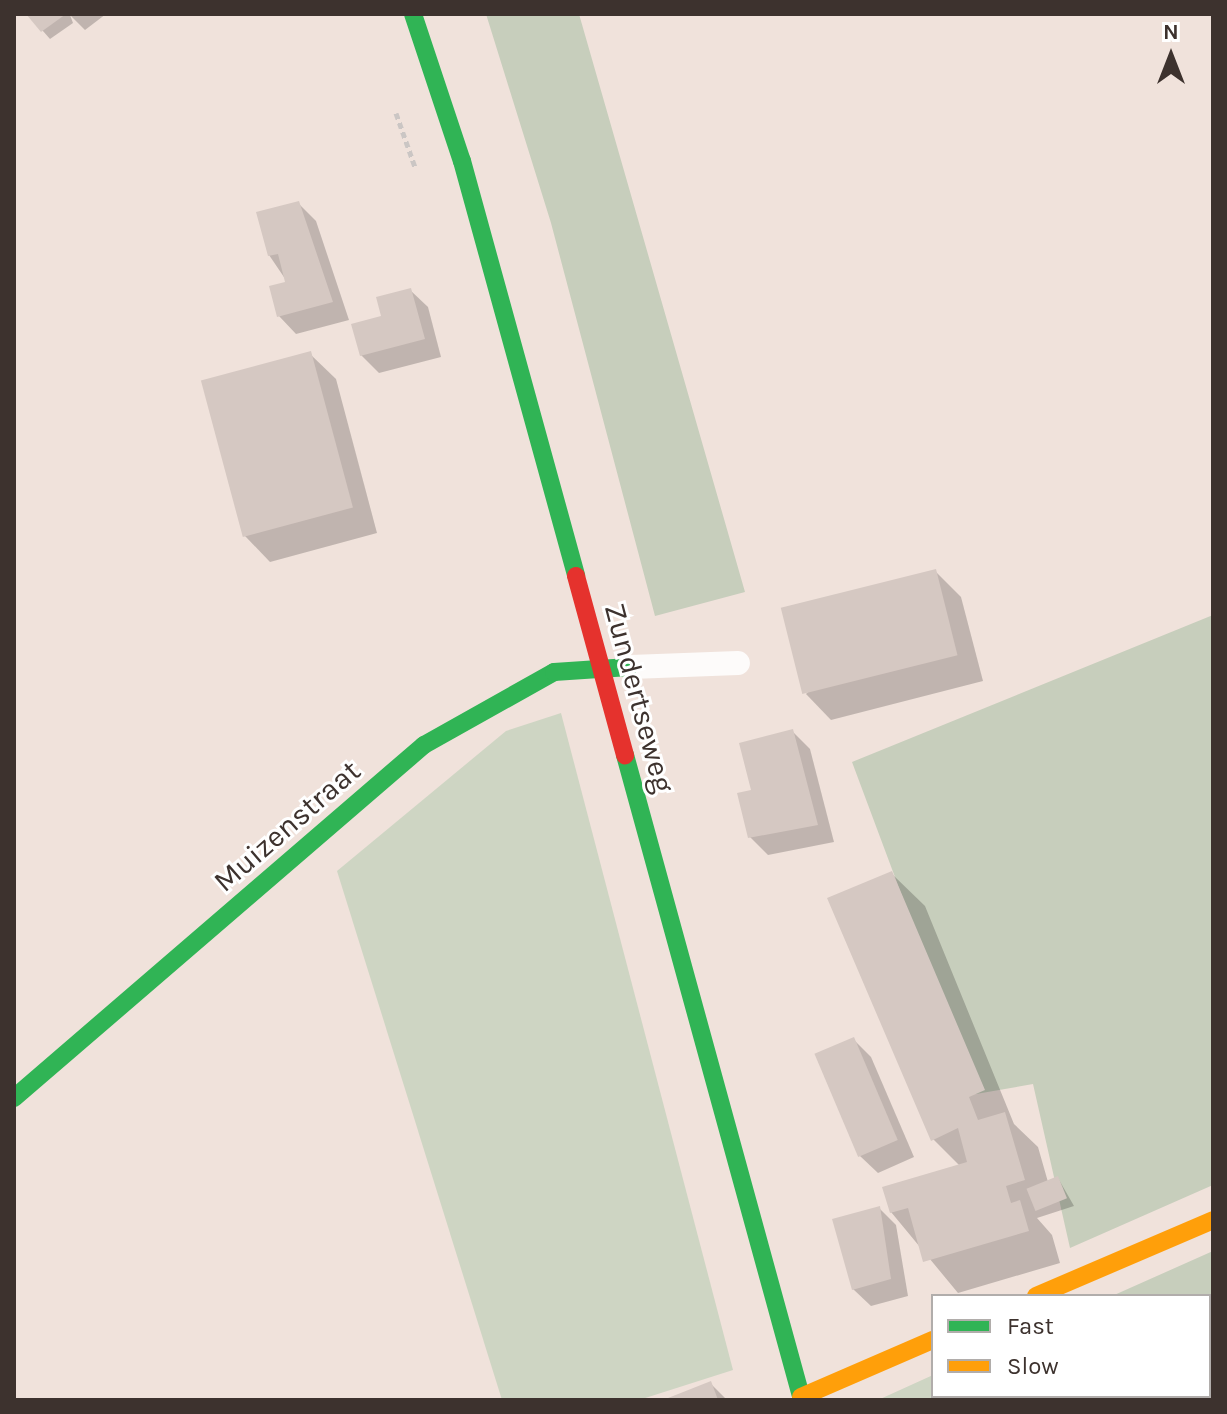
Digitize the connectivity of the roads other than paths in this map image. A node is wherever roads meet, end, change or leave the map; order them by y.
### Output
1 (413, 14) edge
2 (738, 663) dead end
3 (631, 667) joint
4 (603, 671) junction
5 (14, 1098) edge
6 (1213, 1220) edge
7 (1041, 1294) edge
8 (931, 1341) edge
9 (801, 1398) edge

1 - 4 street, Zundertseweg
2 - 3 lane
3 - 4 street, Muizenstraat
4 - 5 street, Muizenstraat
4 - 9 street, Zundertseweg
6 - 7 street
8 - 9 street

